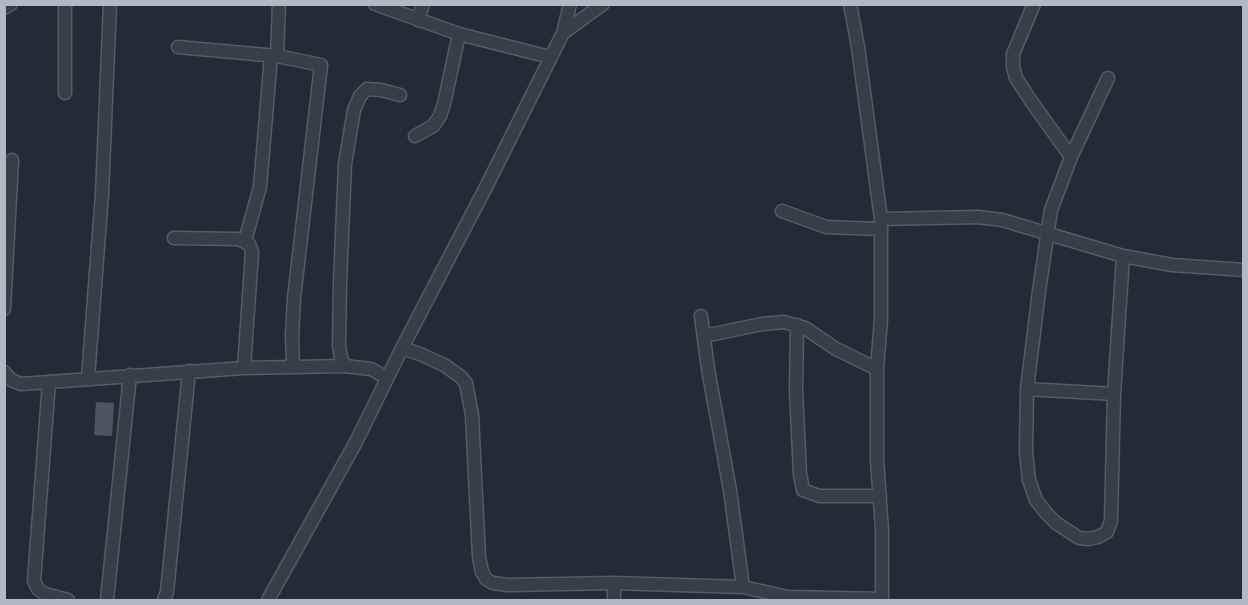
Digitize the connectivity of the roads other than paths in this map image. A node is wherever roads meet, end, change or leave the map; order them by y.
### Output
1 (11, 4) edge
2 (65, 4) edge
3 (111, 4) edge
4 (279, 4) edge
5 (375, 4) edge
6 (423, 4) edge
7 (570, 4) edge
8 (603, 4) edge
9 (850, 4) edge
10 (1034, 4) edge
11 (4, 8) edge
12 (418, 20) junction
13 (563, 33) junction
14 (459, 34) junction
15 (178, 46) dead end
16 (274, 56) junction
17 (550, 57) junction
18 (1108, 78) dead end
19 (65, 93) dead end
20 (400, 94) dead end
21 (415, 136) dead end
22 (1071, 157) junction
23 (12, 160) dead end
24 (783, 211) dead end
25 (881, 224) junction
26 (1047, 232) junction
27 (174, 238) dead end
28 (244, 241) junction
29 (1123, 256) junction
30 (6, 265) edge
31 (1244, 270) edge
32 (4, 309) edge
33 (701, 316) dead end
34 (797, 325) junction
35 (704, 336) junction
36 (402, 348) junction
37 (345, 366) junction
38 (292, 367) junction
39 (244, 368) junction
40 (877, 369) junction
41 (189, 371) junction
42 (4, 372) edge
43 (130, 375) junction
44 (88, 378) junction
45 (387, 378) junction
46 (50, 382) junction
47 (1027, 389) junction
48 (1114, 394) junction
49 (880, 496) junction
50 (614, 584) junction
51 (743, 587) junction
52 (788, 599) edge
53 (68, 600) edge
54 (107, 600) edge
55 (164, 600) edge
56 (268, 600) edge
57 (614, 600) edge
58 (882, 600) edge

1 - 11 street
2 - 19 street
3 - 44 street
4 - 16 street
5 - 12 street
6 - 12 street
7 - 13 street
8 - 13 street
9 - 25 street
10 - 22 street
12 - 14 street
13 - 17 street
14 - 17 street
14 - 21 street
15 - 16 street
16 - 28 street
16 - 38 street
17 - 36 street
18 - 22 street
20 - 37 street
22 - 26 street
23 - 30 street
24 - 25 street
25 - 26 street
25 - 40 street
26 - 29 street
26 - 47 street
27 - 28 street
28 - 39 street
29 - 31 street
29 - 48 street
30 - 32 street
33 - 35 street
34 - 35 street
34 - 40 street
34 - 49 street
35 - 51 street
36 - 45 street
36 - 50 street
37 - 38 street
37 - 45 street
38 - 39 street
39 - 41 street
40 - 49 street
41 - 43 street
41 - 55 street
42 - 46 street
43 - 44 street
43 - 54 street
44 - 46 street
45 - 56 street
46 - 53 street
47 - 48 street
47 - 48 street
49 - 58 street
50 - 51 street
50 - 57 street
51 - 52 street
52 - 58 street

